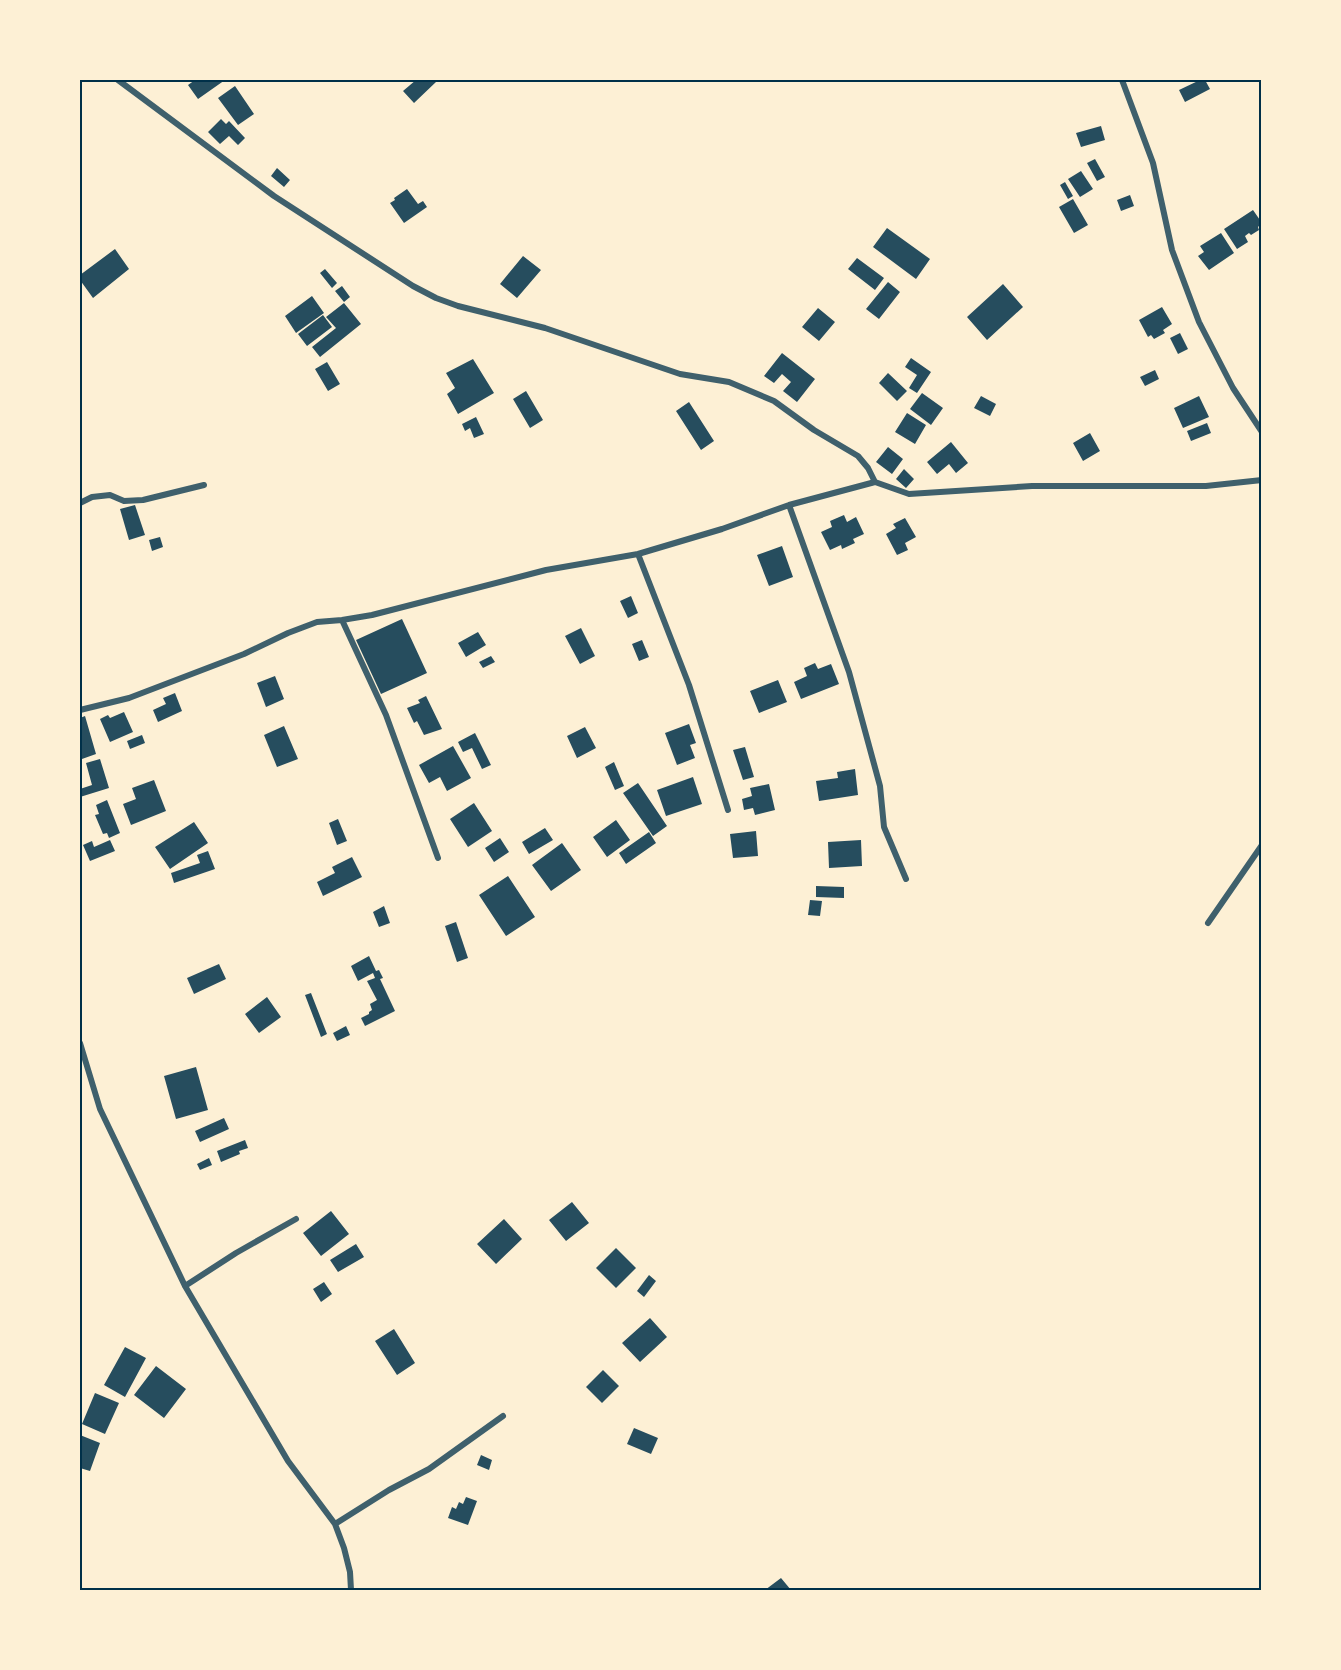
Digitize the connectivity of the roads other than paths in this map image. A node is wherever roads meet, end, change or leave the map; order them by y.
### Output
1 (118, 80) edge
2 (1122, 80) edge
3 (1262, 432) edge
4 (1262, 480) edge
5 (874, 482) junction
6 (204, 485) dead end
7 (80, 503) edge
8 (789, 505) junction
9 (638, 554) junction
10 (342, 620) junction
11 (80, 710) edge
12 (728, 810) dead end
13 (1262, 845) edge
14 (438, 858) dead end
15 (906, 879) dead end
16 (1208, 923) dead end
17 (80, 1043) edge
18 (296, 1219) dead end
19 (185, 1286) junction
20 (503, 1416) dead end
21 (335, 1524) junction
22 (351, 1590) edge

1 - 5 street
2 - 3 street
4 - 5 street
5 - 8 street
6 - 7 street
8 - 9 street
8 - 15 street
9 - 10 street
9 - 12 street
10 - 11 street
10 - 14 street
13 - 16 street
17 - 19 street
18 - 19 street
19 - 21 street
20 - 21 street
21 - 22 street

